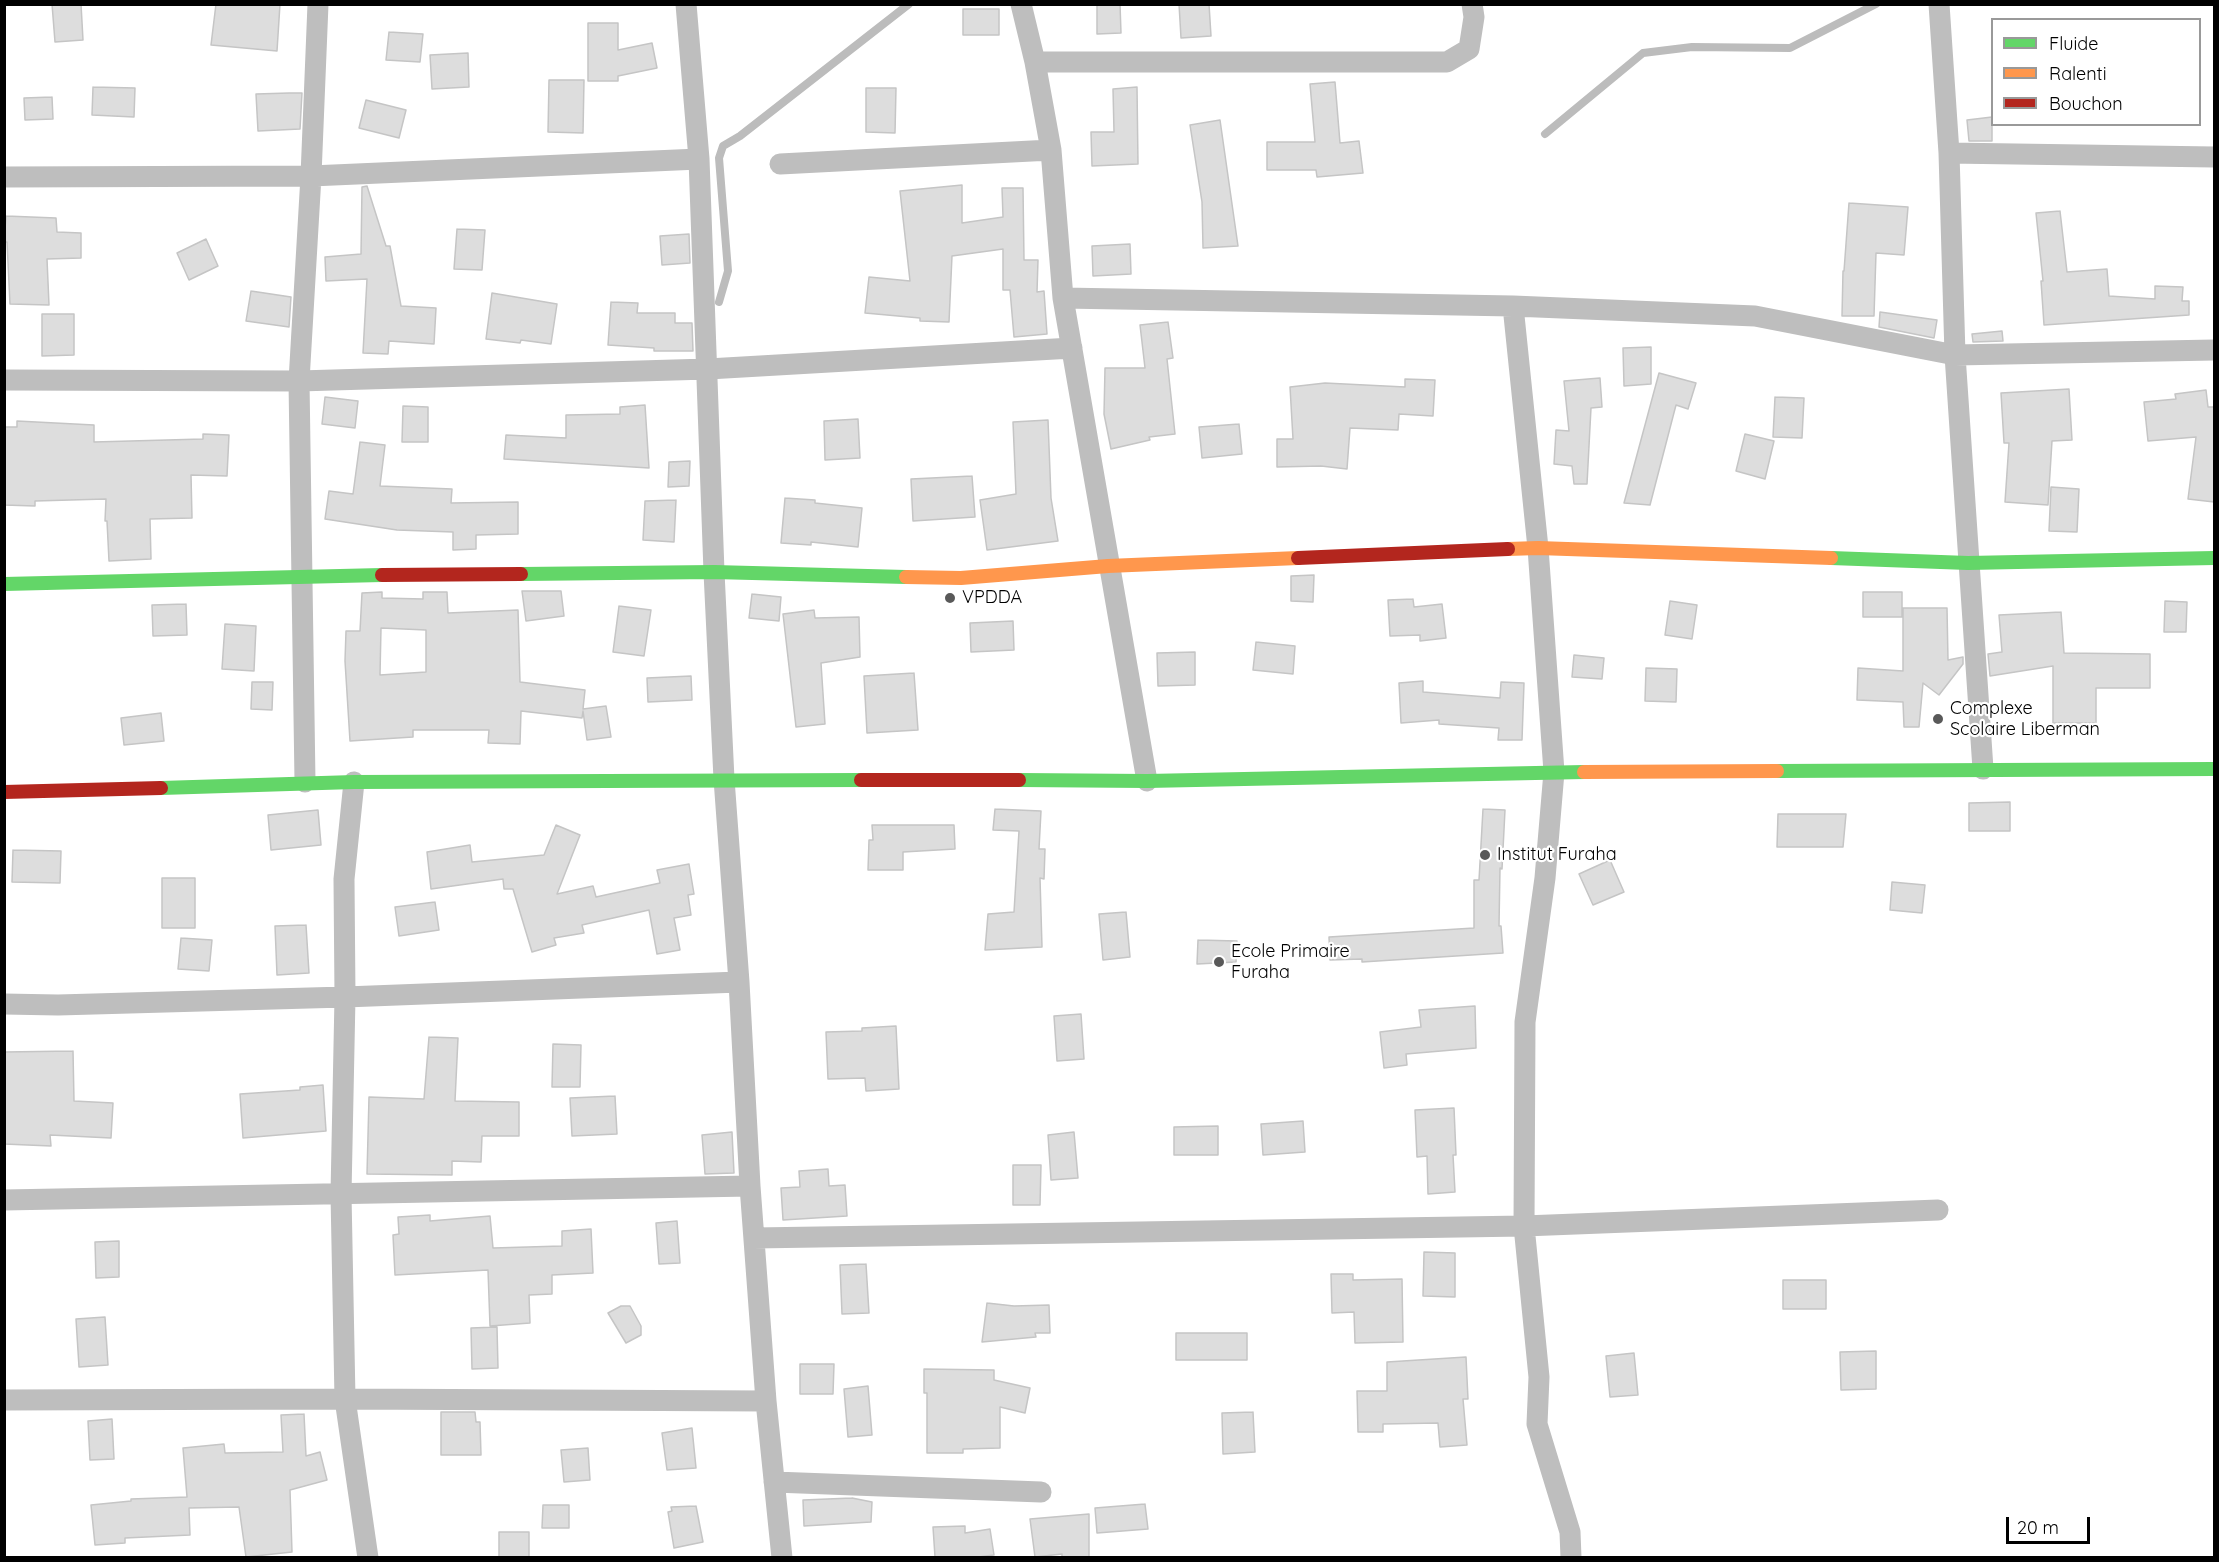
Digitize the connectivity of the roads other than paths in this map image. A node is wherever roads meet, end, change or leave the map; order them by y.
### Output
1 (318, 4) edge
2 (686, 4) edge
3 (1021, 4) edge
4 (1472, 4) edge
5 (1939, 4) edge
6 (1035, 62) junction
7 (1051, 150) junction
8 (1949, 153) junction
9 (2214, 157) edge
10 (699, 159) junction
11 (780, 164) dead end
12 (311, 176) junction
13 (4, 177) edge
14 (1063, 298) junction
15 (1513, 306) junction
16 (1072, 348) junction
17 (2214, 350) edge
18 (1955, 355) junction
19 (708, 369) junction
20 (4, 380) edge
21 (299, 381) junction
22 (1538, 548) junction
23 (2214, 558) edge
24 (1968, 563) junction
25 (1108, 566) junction
26 (714, 572) junction
27 (301, 576) junction
28 (4, 584) edge
29 (1983, 769) junction
30 (2214, 769) edge
31 (1554, 772) junction
32 (724, 779) junction
33 (1147, 781) junction
34 (305, 782) junction
35 (354, 782) junction
36 (4, 792) edge
37 (739, 982) junction
38 (345, 997) junction
39 (4, 1004) edge
40 (750, 1185) junction
41 (341, 1194) junction
42 (4, 1200) edge
43 (1938, 1210) dead end
44 (1524, 1226) junction
45 (754, 1238) junction
46 (345, 1399) junction
47 (4, 1400) edge
48 (766, 1401) junction
49 (774, 1482) junction
50 (1041, 1492) dead end
51 (368, 1557) edge
52 (782, 1557) edge
53 (1571, 1557) edge

1 - 12 street
2 - 10 street
3 - 6 street
4 - 6 street
5 - 8 street
6 - 7 street
7 - 11 street
7 - 14 street
8 - 9 street
8 - 18 street
10 - 12 street
10 - 19 street
12 - 13 street
12 - 21 street
14 - 15 street
14 - 16 street
15 - 18 street
15 - 22 street
16 - 19 street
16 - 25 street
17 - 18 street
18 - 24 street
19 - 21 street
19 - 26 street
20 - 21 street
21 - 27 street
22 - 24 street
22 - 25 street
22 - 31 street
23 - 24 street
24 - 29 street
25 - 26 street
25 - 33 street
26 - 27 street
26 - 32 street
27 - 28 street
27 - 34 street
29 - 30 street
29 - 31 street
31 - 33 street
31 - 44 street
32 - 33 street
32 - 35 street
32 - 37 street
34 - 35 street
34 - 36 street
35 - 38 street
37 - 38 street
37 - 40 street
38 - 39 street
38 - 41 street
40 - 41 street
40 - 45 street
41 - 42 street
41 - 46 street
43 - 44 street
44 - 45 street
44 - 53 street
45 - 48 street
46 - 47 street
46 - 48 street
46 - 51 street
48 - 49 street
49 - 50 street
49 - 52 street

